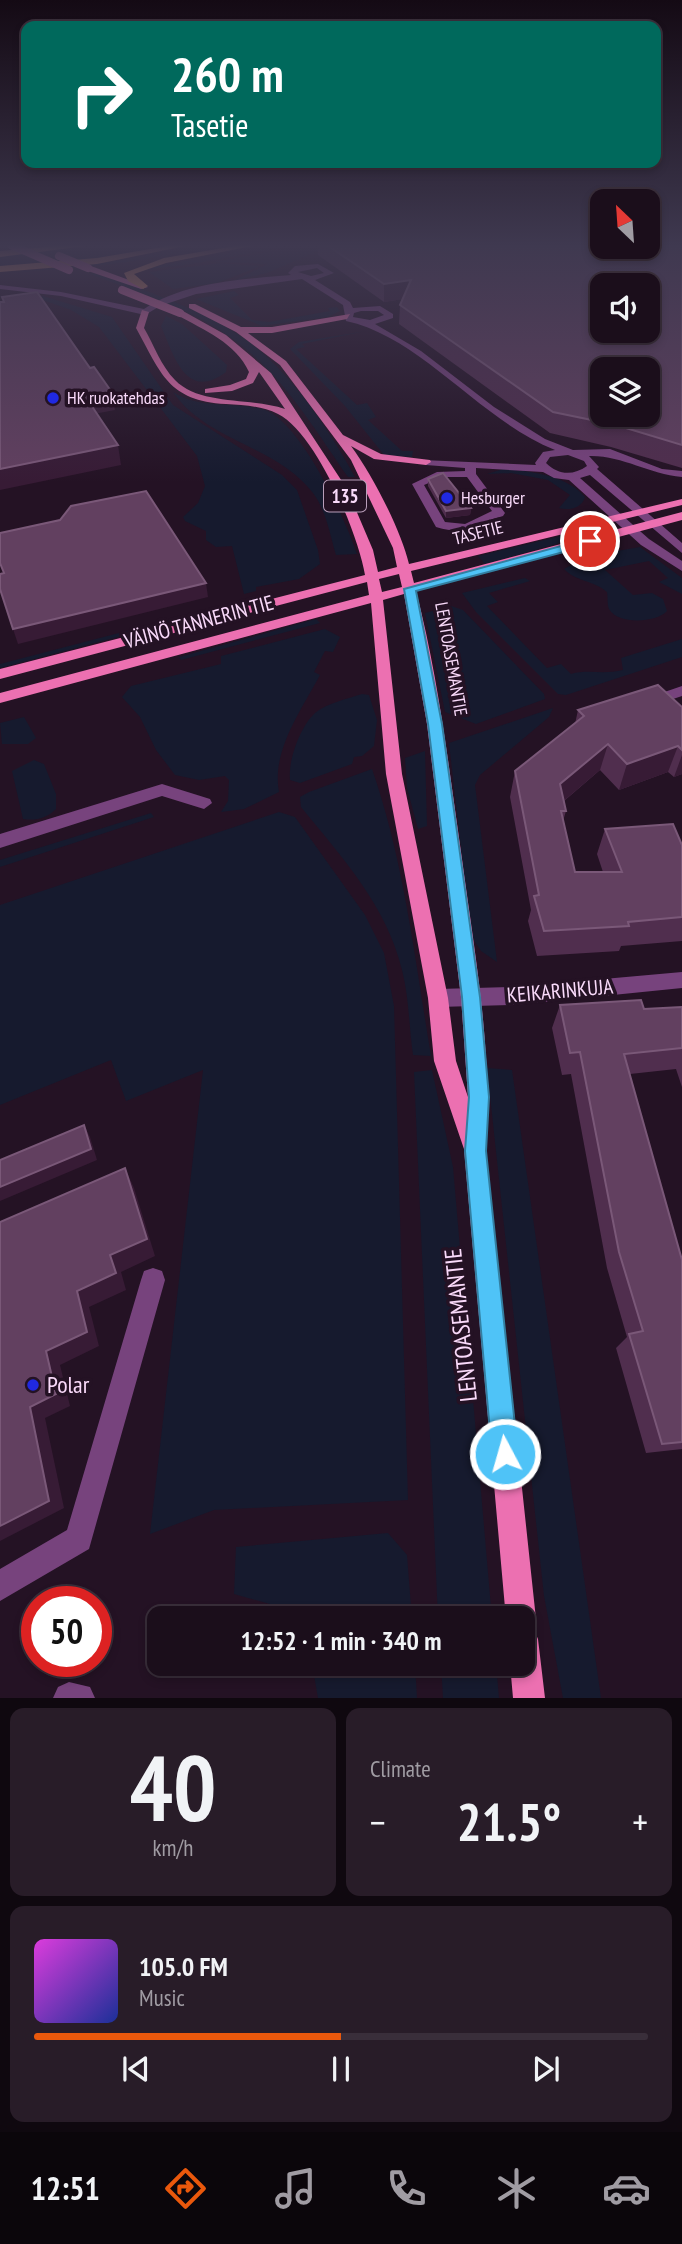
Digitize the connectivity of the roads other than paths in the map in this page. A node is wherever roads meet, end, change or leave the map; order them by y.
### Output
1 (141, 324) edge
2 (201, 324) edge
3 (228, 324) edge
4 (304, 324) edge
5 (318, 324) edge
6 (369, 324) edge
7 (386, 324) edge
8 (239, 330) junction
9 (392, 333) junction
10 (267, 349) junction
11 (245, 354) junction
12 (170, 378) junction
13 (301, 424) junction
14 (521, 430) junction
15 (337, 434) junction
16 (571, 453) junction
17 (543, 461) junction
18 (634, 461) junction
19 (426, 462) joint
20 (591, 467) junction
21 (471, 470) junction
22 (682, 474) edge
23 (571, 477) junction
24 (682, 502) edge
25 (641, 512) junction
26 (682, 516) edge
27 (620, 517) junction
28 (654, 523) junction
29 (633, 530) junction
30 (682, 549) edge
31 (681, 568) edge
32 (405, 569) junction
33 (372, 577) junction
34 (410, 589) junction
35 (376, 596) junction
36 (0, 674) edge
37 (682, 691) edge
38 (666, 697) junction
39 (0, 698) edge
40 (639, 705) edge
41 (682, 712) edge
42 (204, 803) dead end
43 (0, 841) edge
44 (682, 980) edge
45 (471, 997) junction
46 (438, 998) junction
47 (475, 1151) junction
48 (153, 1280) dead end
49 (0, 1586) edge
50 (520, 1606) edge
51 (527, 1676) edge
52 (69, 1698) edge
53 (79, 1698) edge
54 (529, 1698) edge

1 - 12 main road
2 - 11 main road, LENTOASEMANTIE / 135, bridge
3 - 8 main road, LENTOASEMANTIE / 135
4 - 8 main road
5 - 10 main road
6 - 9 street
7 - 9 street
8 - 10 main road, LENTOASEMANTIE / 135
9 - 14 street
10 - 15 main road, LENTOASEMANTIE / 135
11 - 12 main road
11 - 13 main road, LENTOASEMANTIE / 135
12 - 13 main road
13 - 33 main road, LENTOASEMANTIE / 135
14 - 16 street
14 - 17 street
15 - 19 main road
15 - 32 main road, LENTOASEMANTIE / 135
16 - 17 street
16 - 18 street
16 - 20 street
17 - 21 street
17 - 23 street
18 - 20 street
18 - 22 street
19 - 21 street
20 - 23 street
20 - 25 street
21 - 21 street
23 - 27 street
24 - 25 main road, TASETIE
25 - 27 main road, TASETIE
25 - 28 street
26 - 28 main road, TASETIE
27 - 29 street
27 - 32 main road, TASETIE
28 - 29 main road, TASETIE
28 - 30 street
29 - 31 street
29 - 34 main road, TASETIE
32 - 33 main road, VÄINÖ TANNERIN TIE
32 - 34 main road, LENTOASEMANTIE / 135
33 - 35 main road, LENTOASEMANTIE / 135
33 - 36 main road, VÄINÖ TANNERIN TIE
34 - 35 main road, VÄINÖ TANNERIN TIE
34 - 45 main road, LENTOASEMANTIE / 135
35 - 39 main road, VÄINÖ TANNERIN TIE
35 - 46 main road, LENTOASEMANTIE / 135
37 - 38 street
38 - 40 street
38 - 41 street
42 - 43 street
44 - 45 street, KEIKARINKUJA
45 - 46 street, KEIKARINKUJA
45 - 47 main road, LENTOASEMANTIE / 135
46 - 47 main road, LENTOASEMANTIE / 135
47 - 50 main road, LENTOASEMANTIE / 135
48 - 49 street
51 - 54 main road
52 - 53 street

